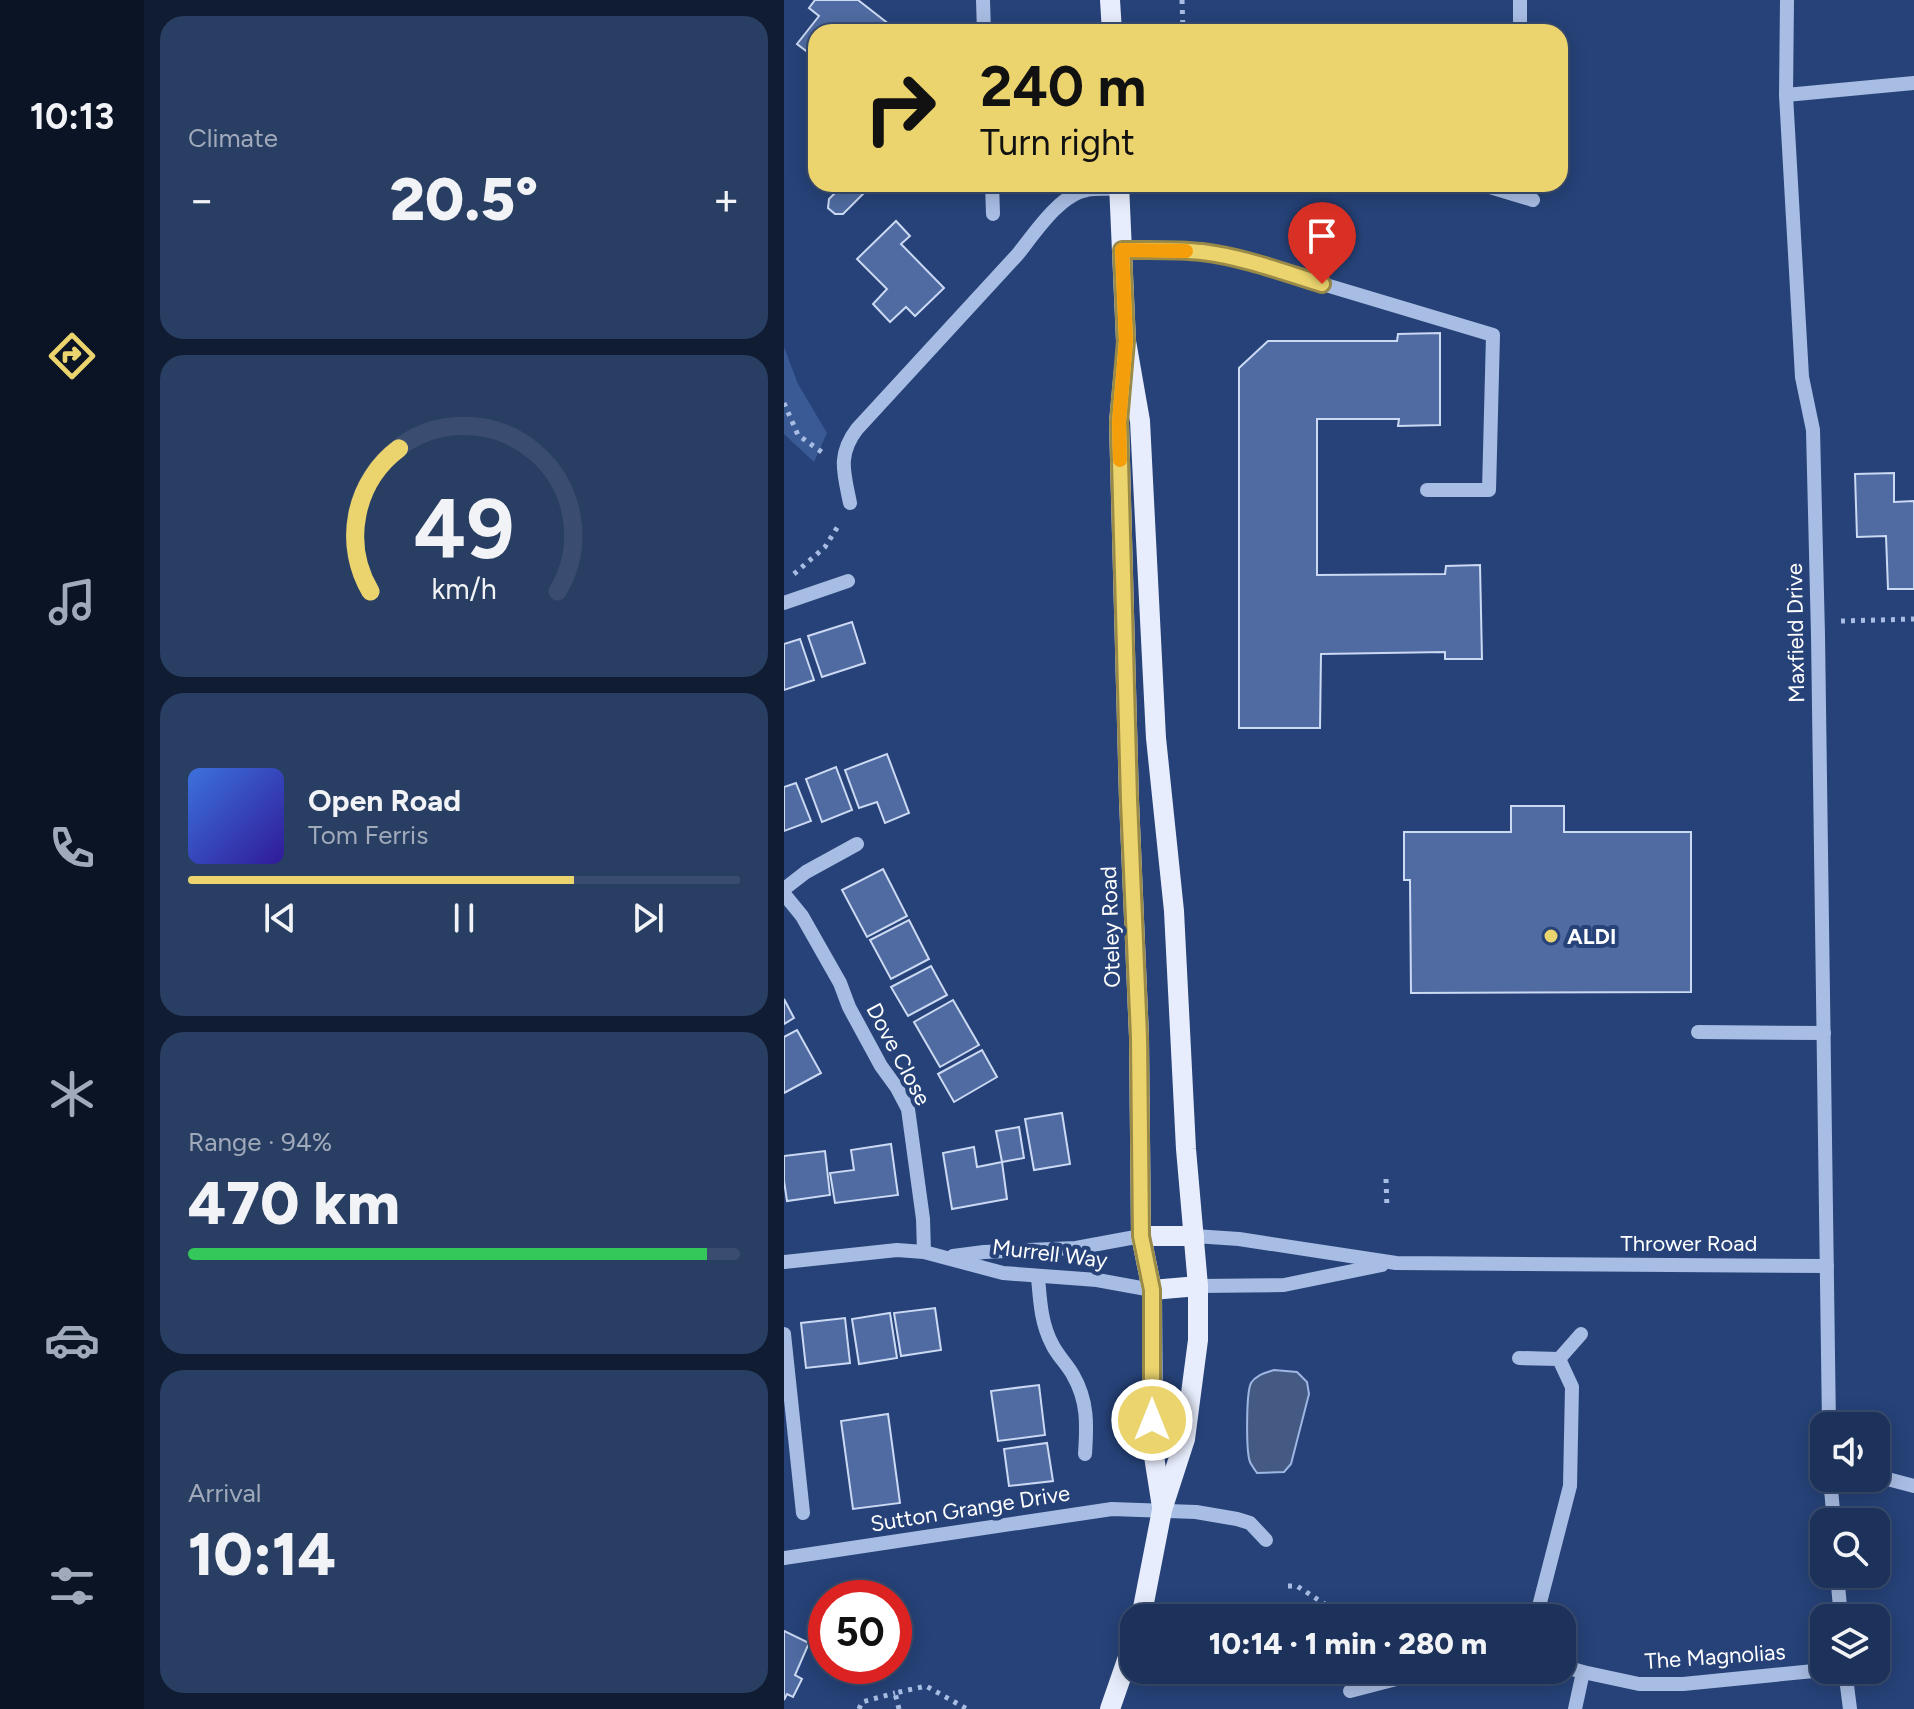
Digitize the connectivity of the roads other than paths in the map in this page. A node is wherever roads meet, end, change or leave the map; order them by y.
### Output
1 (983, 0) edge
2 (1108, 0) edge
3 (1520, 0) edge
4 (1787, 0) edge
5 (984, 24) edge
6 (1111, 24) edge
7 (1520, 24) edge
8 (1914, 83) edge
9 (1786, 95) junction
10 (992, 192) edge
11 (1080, 192) edge
12 (1119, 192) edge
13 (1508, 192) edge
14 (1533, 200) dead end
15 (993, 214) dead end
16 (1122, 250) junction
17 (1126, 341) junction
18 (1427, 490) dead end
19 (850, 503) dead end
20 (848, 581) dead end
21 (784, 603) edge
22 (857, 844) dead end
23 (786, 898) edge
24 (1698, 1032) dead end
25 (1824, 1033) junction
26 (1141, 1236) junction
27 (1194, 1236) junction
28 (924, 1252) junction
29 (944, 1257) junction
30 (784, 1262) edge
31 (1390, 1263) junction
32 (1827, 1266) junction
33 (1038, 1277) junction
34 (1198, 1286) junction
35 (1152, 1290) junction
36 (784, 1334) edge
37 (1581, 1334) dead end
38 (1519, 1358) dead end
39 (1559, 1359) junction
40 (1829, 1412) edge
41 (1085, 1454) dead end
42 (1890, 1480) edge
43 (1914, 1486) edge
44 (1162, 1510) junction
45 (803, 1513) dead end
46 (1266, 1540) dead end
47 (784, 1558) edge
48 (1144, 1604) edge
49 (1540, 1604) edge
50 (1576, 1670) edge
51 (1810, 1671) edge
52 (1583, 1672) junction
53 (1120, 1680) edge
54 (1371, 1684) edge
55 (1847, 1684) edge
56 (1350, 1691) dead end
57 (1110, 1709) edge
58 (1575, 1709) edge
59 (1850, 1709) edge

1 - 5 street
2 - 6 main road
3 - 7 street
4 - 9 street, Maxfield Drive
8 - 9 street
9 - 25 street, Maxfield Drive
10 - 15 street
11 - 19 street
12 - 16 main road, Oteley Road
13 - 14 street
16 - 17 main road, Oteley Road
16 - 18 street
17 - 26 main road, Oteley Road
17 - 27 main road, Oteley Road
20 - 21 street
22 - 23 street
23 - 28 street, Dove Close
24 - 25 street
25 - 32 street, Maxfield Drive
26 - 27 main road
26 - 29 street, Murrell Way
26 - 35 main road, Oteley Road
27 - 31 street, Thrower Road
27 - 34 main road, Oteley Road
28 - 29 street, Murrell Way
28 - 30 street, Murrell Way
29 - 33 street, Murrell Way
31 - 32 street, Thrower Road
31 - 34 street, Thrower Road
32 - 40 street
33 - 35 street, Murrell Way
33 - 41 street
34 - 35 main road
34 - 44 main road, Oteley Road
35 - 44 main road, Oteley Road
36 - 45 street
37 - 39 street
38 - 39 street
39 - 49 street
42 - 43 street
44 - 46 street, Sutton Grange Drive
44 - 47 street, Sutton Grange Drive
44 - 48 main road, Oteley Road
50 - 52 street, The Magnolias
51 - 52 street, The Magnolias
52 - 58 street
53 - 57 main road
54 - 56 street
55 - 59 street

